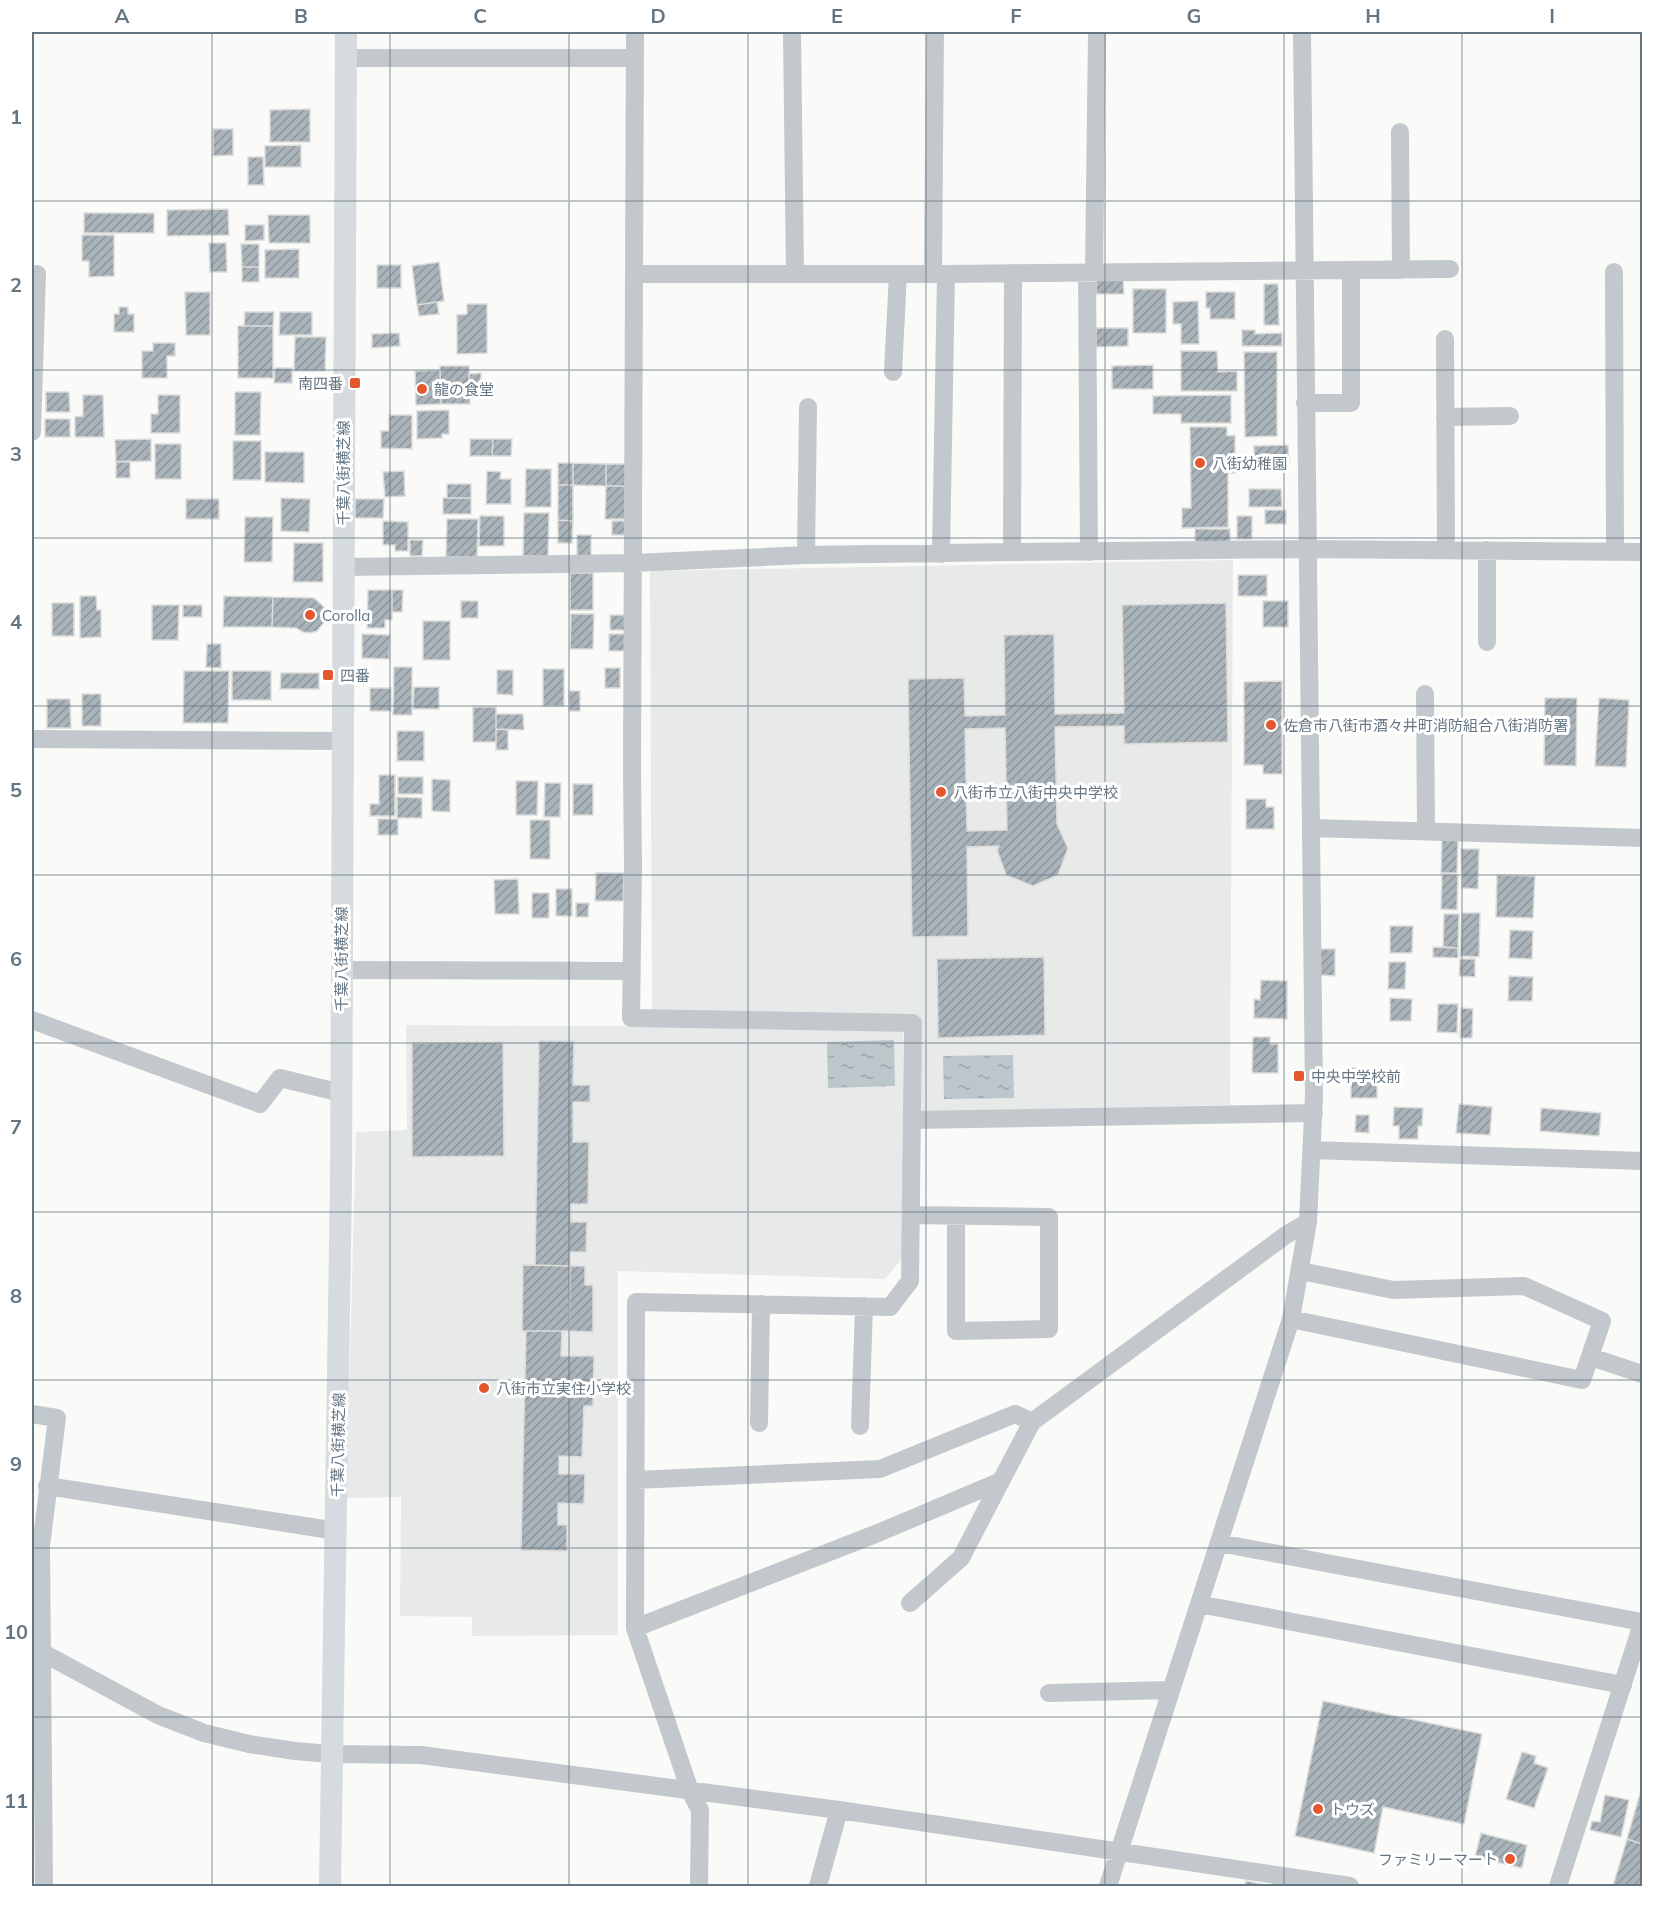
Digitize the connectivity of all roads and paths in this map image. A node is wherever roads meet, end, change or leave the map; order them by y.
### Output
1 (346, 32) edge
2 (635, 32) edge
3 (792, 32) edge
4 (935, 32) edge
5 (1097, 32) edge
6 (1302, 32) edge
7 (345, 57) junction
8 (635, 58) junction
9 (1400, 132) dead end
10 (1450, 269) dead end
11 (1351, 270) junction
12 (1401, 270) junction
13 (1304, 271) junction
14 (1614, 272) dead end
15 (1013, 273) junction
16 (1091, 273) junction
17 (37, 274) dead end
18 (634, 274) junction
19 (795, 274) junction
20 (898, 274) junction
21 (939, 274) junction
22 (1445, 339) dead end
23 (33, 348) edge
24 (893, 372) dead end
25 (1305, 403) junction
26 (808, 407) dead end
27 (1510, 416) dead end
28 (1445, 417) junction
29 (32, 432) edge
30 (1307, 549) junction
31 (1446, 550) junction
32 (1487, 550) junction
33 (1615, 551) junction
34 (1012, 552) junction
35 (1089, 552) junction
36 (1642, 552) edge
37 (941, 554) junction
38 (806, 555) junction
39 (633, 563) junction
40 (343, 567) junction
41 (1487, 642) dead end
42 (1425, 694) dead end
43 (32, 740) edge
44 (342, 741) junction
45 (1312, 828) junction
46 (1426, 831) junction
47 (1642, 838) edge
48 (340, 970) junction
49 (632, 971) junction
50 (32, 1020) edge
51 (341, 1093) junction
52 (1314, 1113) junction
53 (912, 1120) junction
54 (1312, 1150) junction
55 (1642, 1161) edge
56 (911, 1215) junction
57 (956, 1216) junction
58 (1308, 1222) junction
59 (1301, 1271) junction
60 (761, 1304) junction
61 (864, 1306) junction
62 (1291, 1319) junction
63 (1591, 1357) junction
64 (1642, 1374) edge
65 (32, 1414) edge
66 (1032, 1422) junction
67 (759, 1424) dead end
68 (860, 1426) dead end
69 (635, 1480) junction
70 (1001, 1481) junction
71 (47, 1486) junction
72 (337, 1531) junction
73 (1219, 1543) junction
74 (910, 1603) dead end
75 (1199, 1604) junction
76 (1642, 1623) edge
77 (635, 1628) junction
78 (36, 1650) edge
79 (1623, 1685) junction
80 (1171, 1690) junction
81 (1049, 1693) dead end
82 (331, 1754) junction
83 (690, 1791) junction
84 (37, 1810) edge
85 (839, 1810) junction
86 (1119, 1850) junction
87 (1284, 1882) edge
88 (44, 1887) edge
89 (330, 1887) edge
90 (699, 1887) edge
91 (818, 1887) edge
92 (1108, 1887) edge
93 (1350, 1887) edge
94 (1558, 1887) edge

1 - 7 main road, 千葉八街横芝線
2 - 8 street
3 - 19 street
4 - 21 street
5 - 16 street
6 - 13 street
7 - 8 street
7 - 40 main road, 千葉八街横芝線
8 - 18 street
9 - 12 street
10 - 12 street
11 - 12 street
11 - 13 street
11 - 25 street
13 - 16 street
13 - 25 street
14 - 33 street
15 - 16 street
15 - 21 street
15 - 34 street
16 - 35 street
17 - 23 street
18 - 19 street
18 - 39 street
19 - 20 street
20 - 21 street
20 - 24 street
21 - 37 street
22 - 28 street
23 - 29 street
25 - 30 street
26 - 38 street
27 - 28 street
28 - 31 street
30 - 31 street
30 - 35 street
30 - 45 street
31 - 32 street
32 - 33 street
32 - 41 street
33 - 36 street
34 - 35 street
34 - 37 street
37 - 38 street
38 - 39 street
39 - 40 street
39 - 49 street
40 - 44 main road, 千葉八街横芝線
42 - 46 street
43 - 44 street
44 - 48 main road, 千葉八街横芝線
45 - 46 street
45 - 52 street
46 - 47 street
48 - 49 street
48 - 51 main road, 千葉八街横芝線
49 - 53 street
50 - 51 street
51 - 72 main road, 千葉八街横芝線
52 - 53 street
52 - 54 street
53 - 56 street
54 - 55 street
54 - 58 street
56 - 57 street
56 - 61 street
57 - 57 street
58 - 59 street
58 - 66 street
59 - 62 street
59 - 63 street
60 - 61 street
60 - 67 street
60 - 69 street
61 - 68 street
62 - 63 street
62 - 73 street
63 - 64 street
65 - 71 street
66 - 69 street
66 - 70 street
69 - 77 street
70 - 74 street
70 - 77 street
71 - 72 street
71 - 78 street
72 - 82 main road, 千葉八街横芝線
73 - 75 street
73 - 76 street
75 - 79 street
75 - 80 street
76 - 79 street
77 - 83 street
78 - 82 street
78 - 84 street
79 - 94 street
80 - 81 street
80 - 86 street
82 - 83 street
82 - 89 main road, 千葉八街横芝線
83 - 85 street
83 - 90 street
84 - 88 street
85 - 86 street
85 - 91 street
86 - 87 street
86 - 92 street
87 - 93 street

